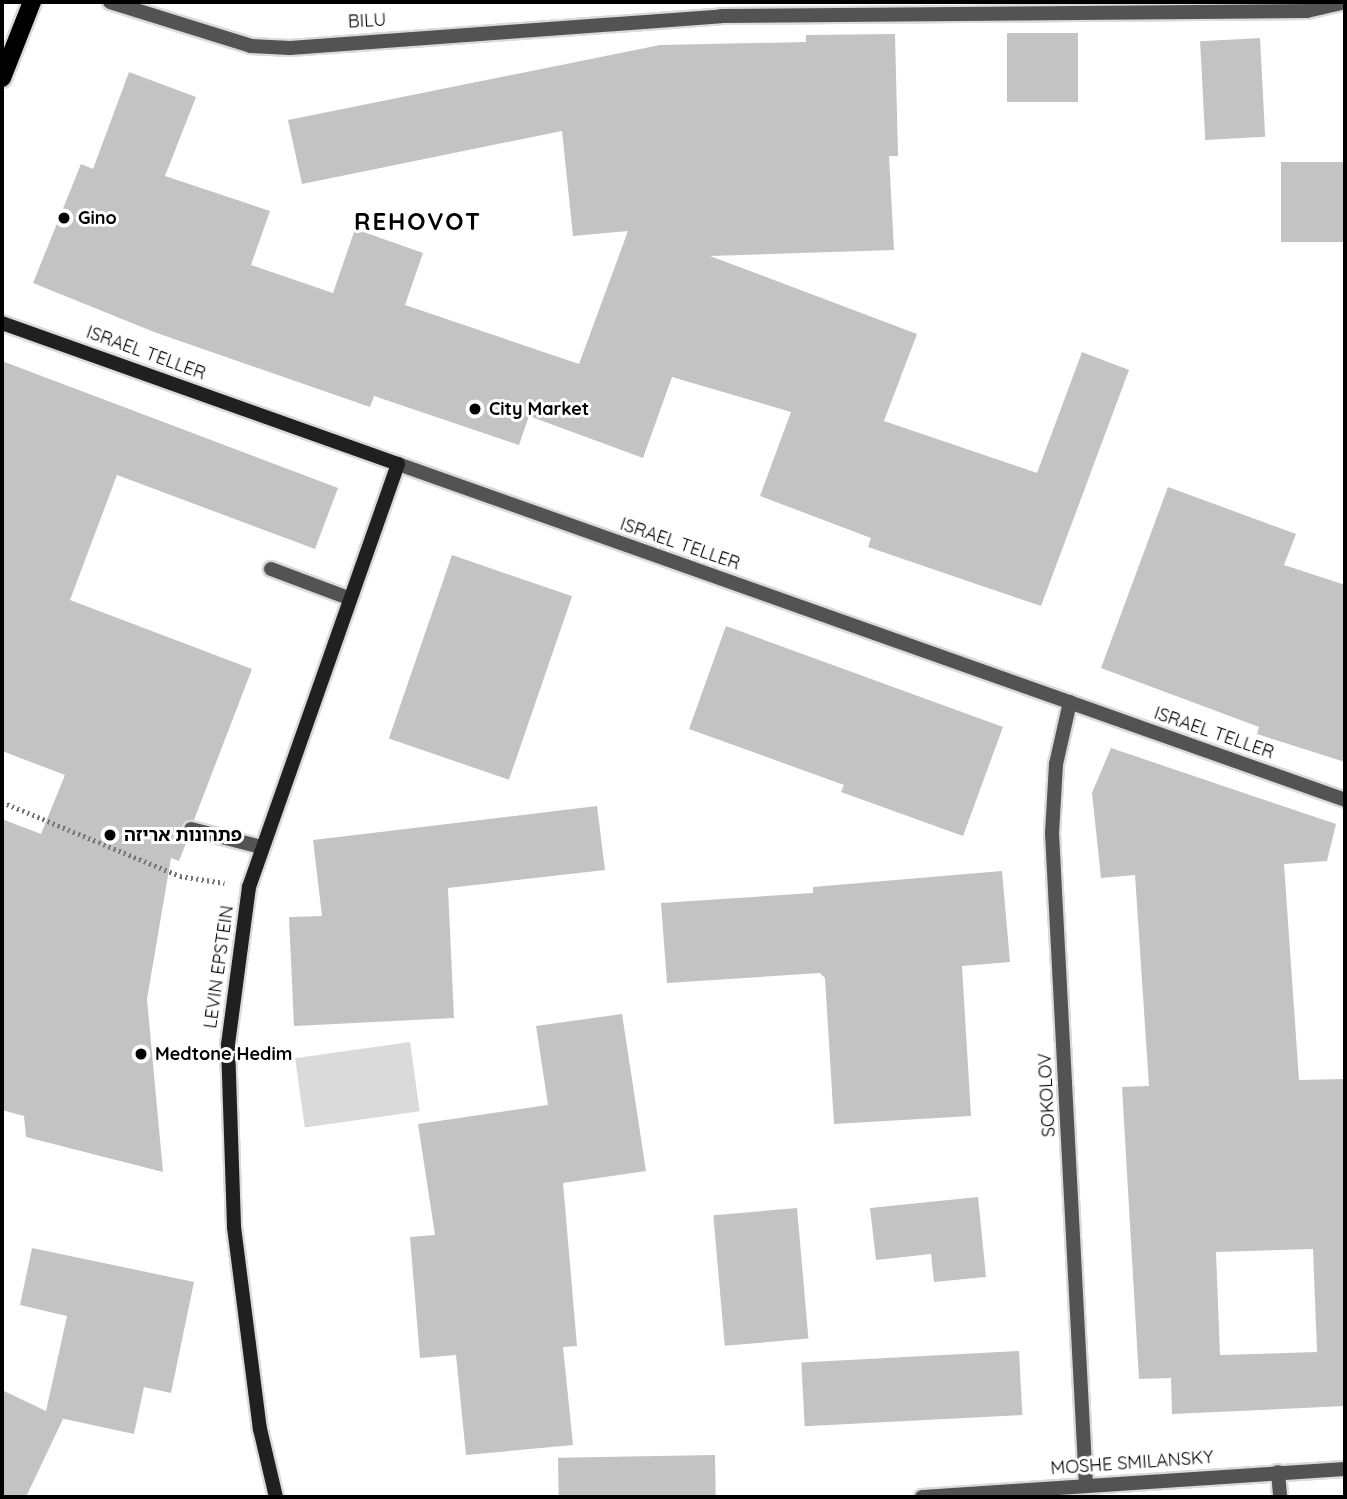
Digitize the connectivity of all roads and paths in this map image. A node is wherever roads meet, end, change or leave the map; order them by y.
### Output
1 (32, 2) edge
2 (110, 2) edge
3 (1345, 2) edge
4 (2, 78) edge
5 (2, 323) edge
6 (398, 464) junction
7 (271, 569) dead end
8 (348, 598) junction
9 (1070, 702) junction
10 (1345, 800) edge
11 (2, 802) edge
12 (191, 828) dead end
13 (261, 847) junction
14 (249, 887) junction
15 (1345, 1469) edge
16 (1278, 1472) junction
17 (1086, 1486) junction
18 (276, 1497) edge
19 (922, 1497) edge
20 (1280, 1497) edge

1 - 4 main road
2 - 3 street, BILU
5 - 6 street, ISRAEL TELLER
6 - 8 street, LEVIN EPSTEIN
6 - 9 street, ISRAEL TELLER
7 - 8 street
8 - 13 street, LEVIN EPSTEIN
9 - 10 street, ISRAEL TELLER
9 - 17 street, SOKOLOV
11 - 14 path
12 - 13 street
13 - 14 street, LEVIN EPSTEIN
14 - 18 street, LEVIN EPSTEIN
15 - 16 street, MOSHE SMILANSKY
16 - 17 street, MOSHE SMILANSKY
16 - 20 street
17 - 19 street, MOSHE SMILANSKY

